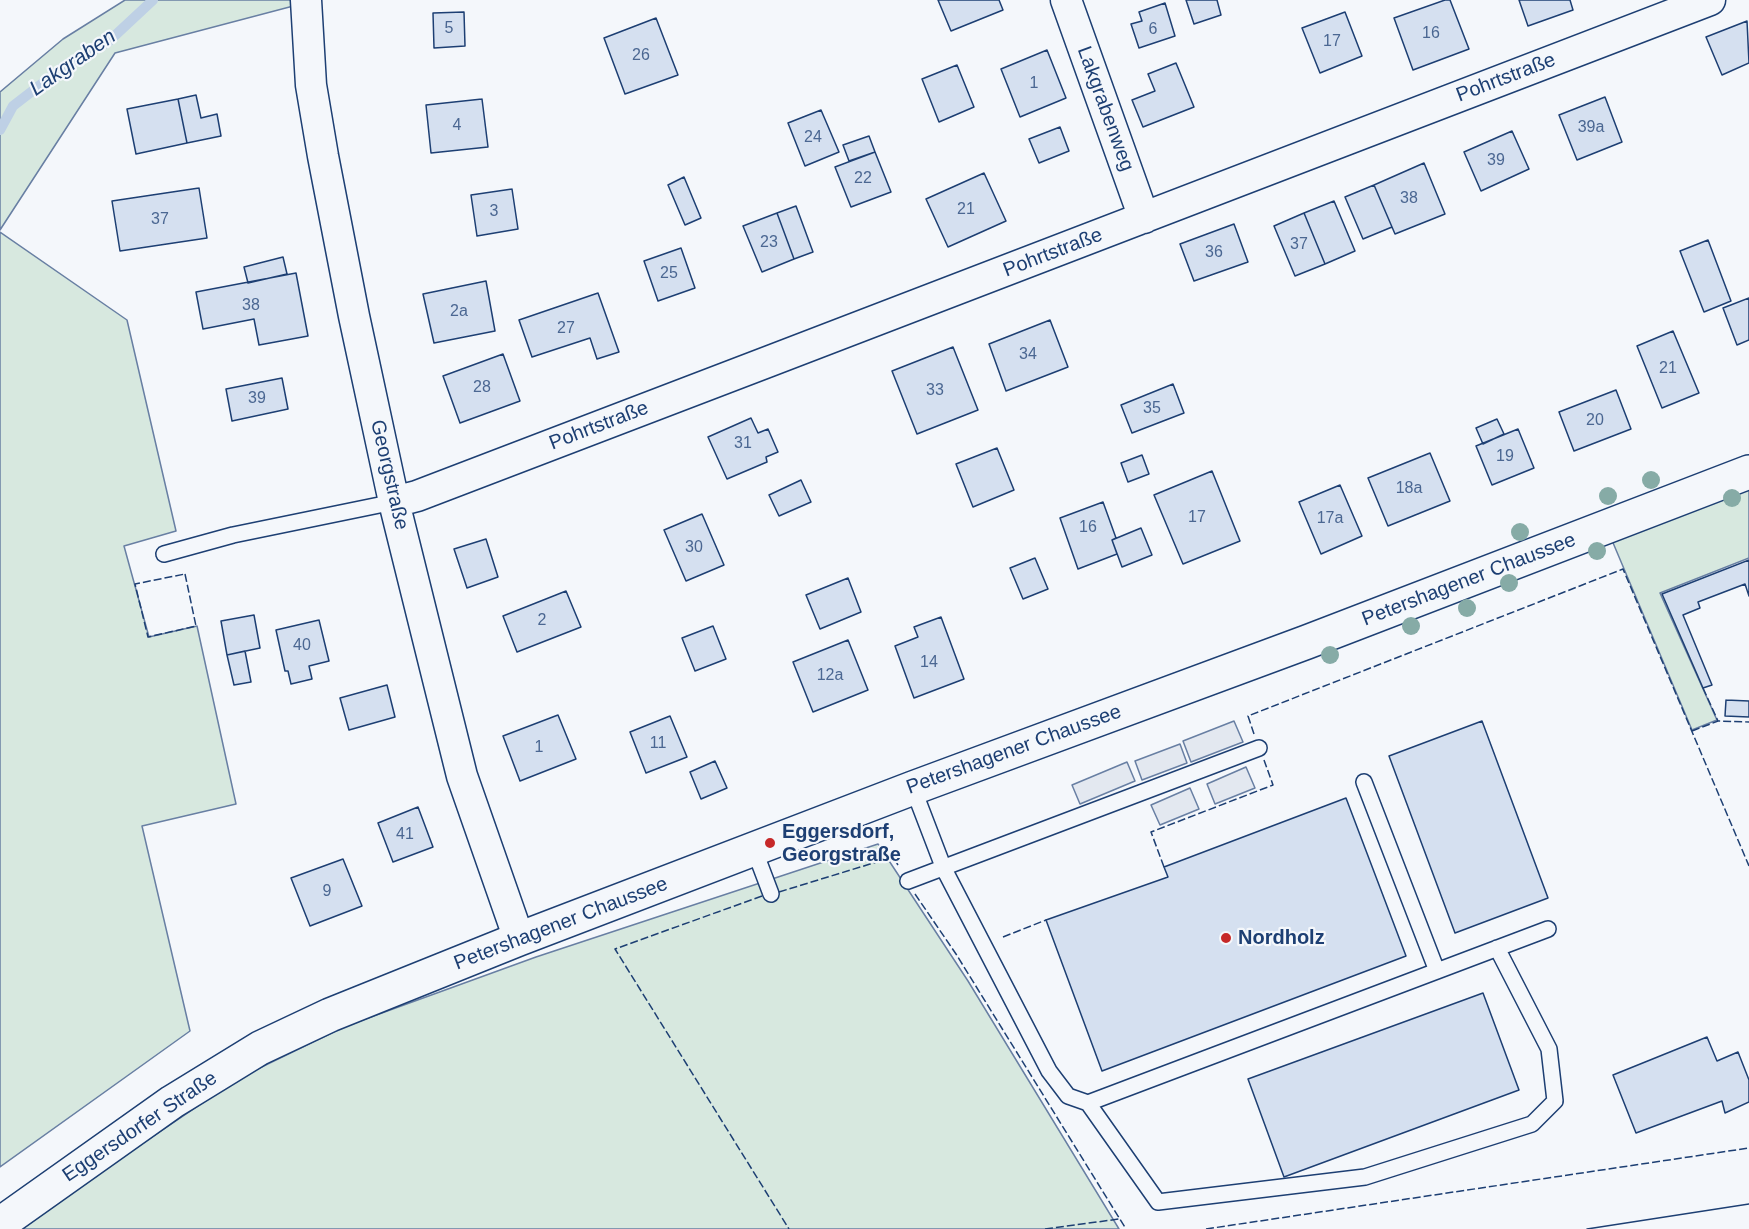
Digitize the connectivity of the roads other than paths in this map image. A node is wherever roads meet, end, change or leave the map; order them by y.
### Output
1 (306, 0) edge
2 (1066, 0) edge
3 (1710, 0) edge
4 (1144, 218) junction
5 (1749, 472) edge
6 (394, 502) junction
7 (164, 554) dead end
8 (1259, 748) dead end
9 (1364, 782) dead end
10 (913, 788) junction
11 (754, 849) junction
12 (944, 869) junction
13 (908, 881) dead end
14 (771, 894) dead end
15 (1548, 929) dead end
16 (519, 939) junction
17 (1497, 948) junction
18 (1437, 971) junction
19 (283, 1036) joint
20 (1088, 1104) junction
21 (0, 1224) edge

1 - 6 street, Georgstraße
2 - 4 street, Lakgrabenweg
3 - 4 street, Pohrtstraße
4 - 6 street, Pohrtstraße
5 - 10 street, Petershagener Chaussee
6 - 7 lane
6 - 16 street, Georgstraße
8 - 12 lane
9 - 18 lane
10 - 11 street, Petershagener Chaussee
10 - 12 lane
11 - 14 lane
11 - 16 street, Petershagener Chaussee
12 - 13 lane
12 - 20 lane
15 - 17 lane
16 - 19 street, Petershagener Chaussee
17 - 18 lane
17 - 20 lane
18 - 20 lane
19 - 21 street, Eggersdorfer Straße

